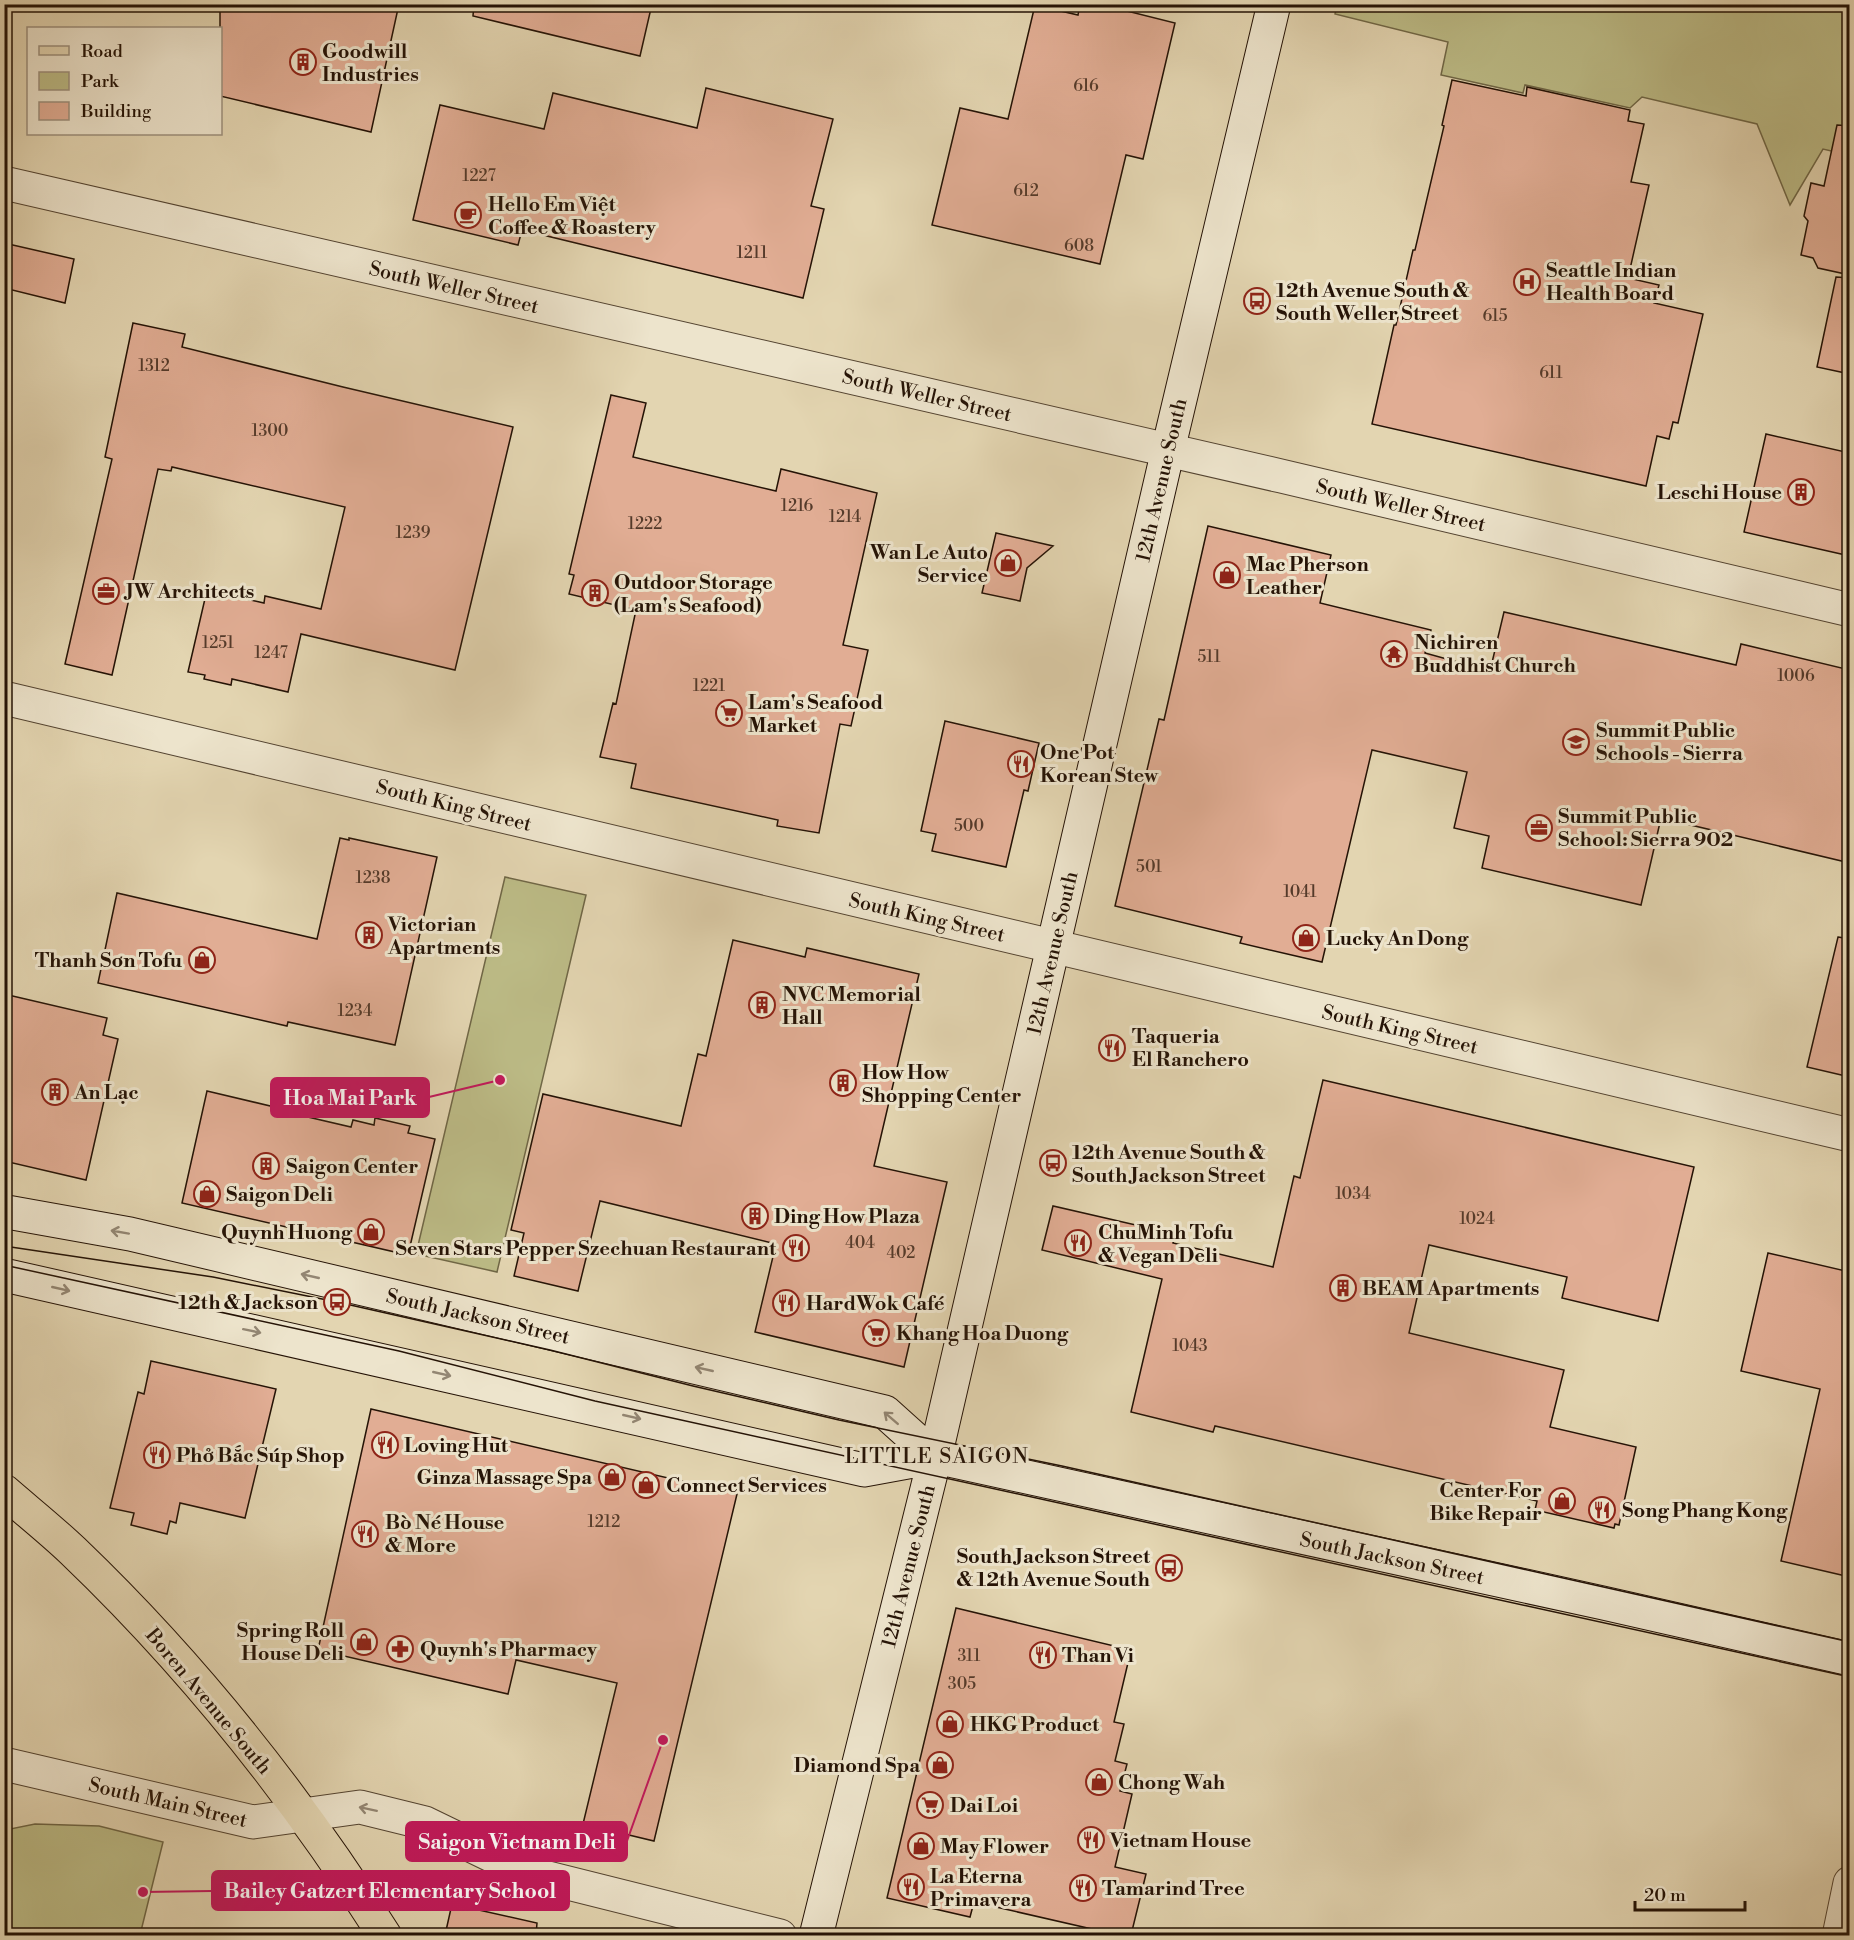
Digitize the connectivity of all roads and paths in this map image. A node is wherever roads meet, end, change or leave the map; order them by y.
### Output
1 (1274, 4) edge
2 (4, 183) edge
3 (1168, 450) junction
4 (1850, 610) edge
5 (4, 698) edge
6 (1053, 947) junction
7 (1850, 1135) edge
8 (4, 1215) edge
9 (4, 1275) edge
10 (935, 1457) junction
11 (4, 1491) edge
12 (1850, 1659) edge
13 (4, 1764) edge
14 (304, 1815) junction
15 (1850, 1883) edge
16 (385, 1935) edge
17 (780, 1935) edge
18 (816, 1935) edge
19 (1839, 1935) edge

1 - 3 main road, 12th Avenue South
2 - 3 main road, South Weller Street
3 - 4 main road, South Weller Street
3 - 6 main road, 12th Avenue South
5 - 6 main road, South King Street
6 - 7 main road, South King Street
6 - 10 main road, 12th Avenue South
10 -> 8 main road, South Jackson Street
9 -> 10 main road, South Jackson Street
10 - 12 main road, South Jackson Street
10 - 18 main road, 12th Avenue South
11 - 14 main road, Boren Avenue South
13 - 14 main road, South Main Street
14 - 16 main road, Boren Avenue South
17 -> 14 main road, South Main Street
15 - 19 main road

